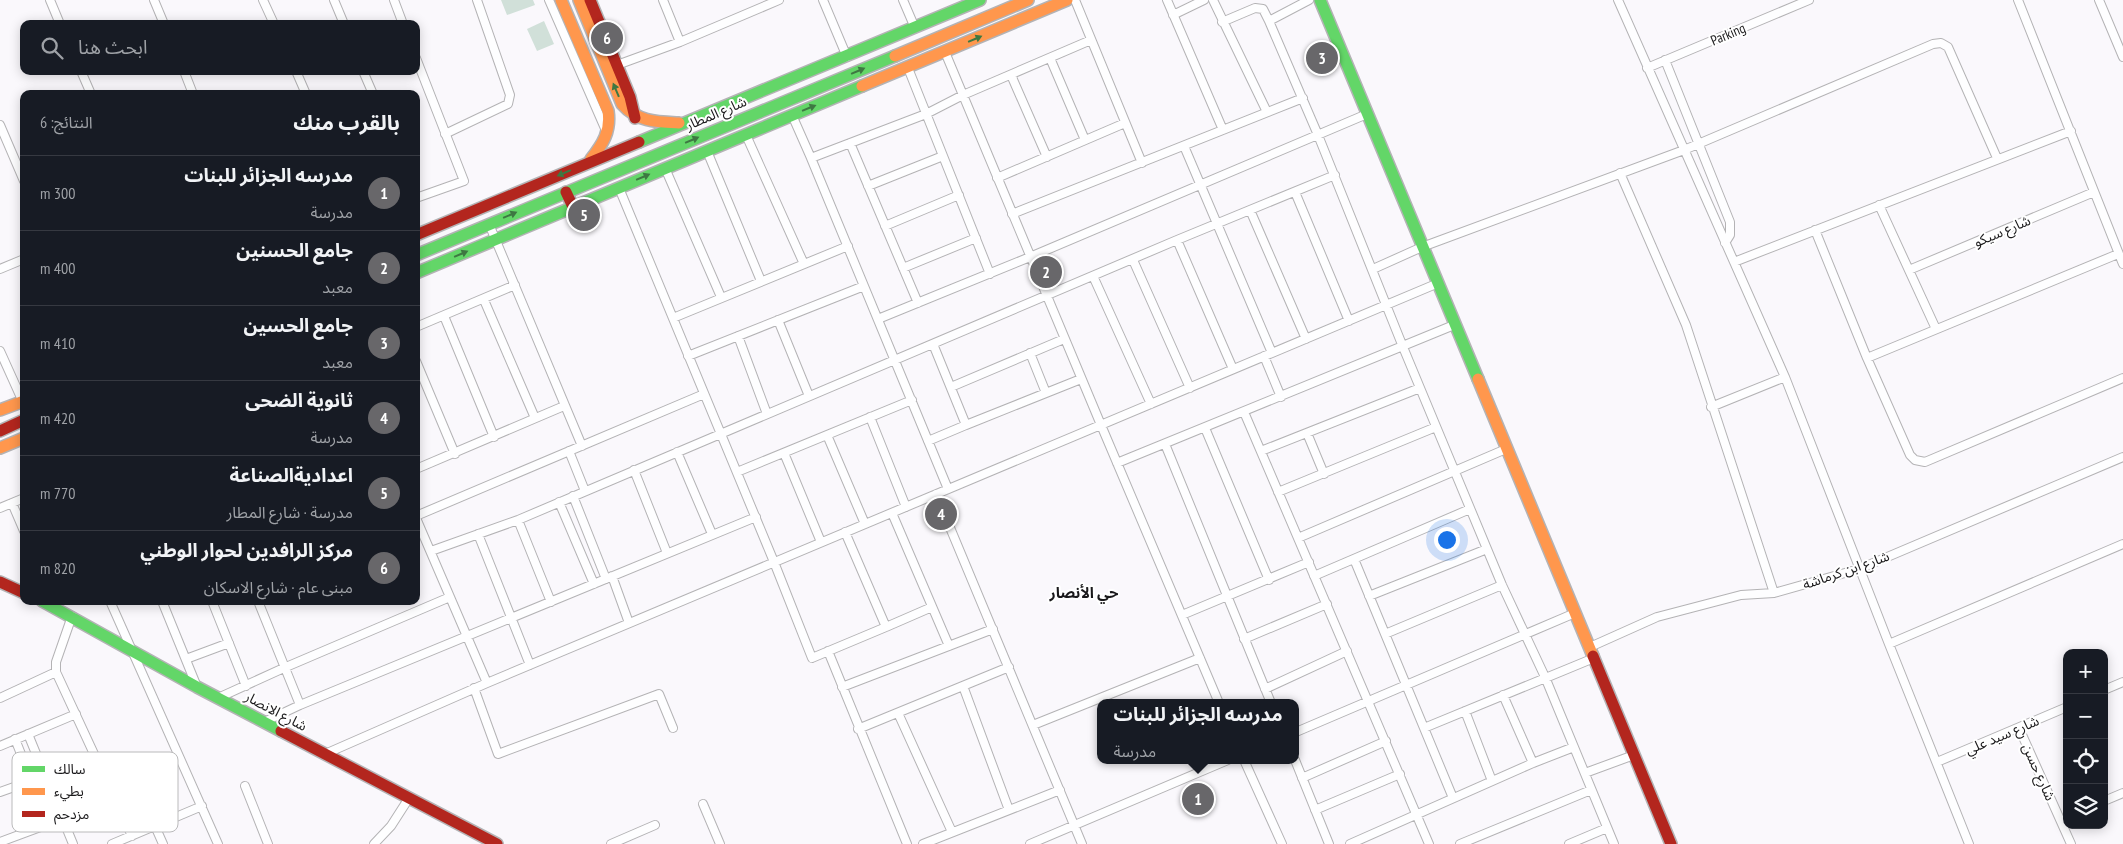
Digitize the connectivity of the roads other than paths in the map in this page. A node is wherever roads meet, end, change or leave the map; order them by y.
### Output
1 (50, 0) edge
2 (154, 0) edge
3 (263, 0) edge
4 (334, 0) edge
5 (394, 0) edge
6 (477, 0) edge
7 (549, 0) edge
8 (562, 0) edge
9 (579, 0) edge
10 (590, 0) edge
11 (663, 0) edge
12 (754, 0) edge
13 (779, 0) edge
14 (824, 0) edge
15 (903, 0) edge
16 (980, 0) edge
17 (1028, 0) edge
18 (1067, 0) edge
19 (1075, 0) edge
20 (1167, 0) edge
21 (1204, 0) edge
22 (1213, 0) edge
23 (1309, 0) edge
24 (1320, 0) edge
25 (1618, 0) edge
26 (1809, 0) edge
27 (2018, 0) edge
28 (2099, 0) edge
29 (758, 9) junction
30 (1174, 15) junction
31 (58, 20) edge
32 (162, 20) edge
33 (272, 20) edge
34 (342, 20) edge
35 (402, 20) edge
36 (1269, 21) junction
37 (1222, 22) junction
38 (915, 28) junction
39 (568, 30) junction
40 (1091, 40) junction
41 (680, 42) junction
42 (597, 44) junction
43 (583, 52) junction
44 (945, 52) junction
45 (2123, 56) edge
46 (847, 57) junction
47 (1050, 58) junction
48 (1665, 60) junction
49 (611, 64) junction
50 (420, 68) edge
51 (908, 68) junction
52 (1647, 68) junction
53 (591, 71) junction
54 (83, 75) edge
55 (186, 75) edge
56 (298, 75) edge
57 (365, 75) edge
58 (1011, 75) junction
59 (89, 90) edge
60 (191, 90) edge
61 (304, 90) edge
62 (371, 90) edge
63 (963, 95) junction
64 (1303, 98) junction
65 (1267, 112) junction
66 (926, 114) junction
67 (1367, 114) junction
68 (792, 115) junction
69 (684, 123) junction
70 (1125, 123) junction
71 (0, 125) edge
72 (1223, 130) junction
73 (2071, 131) junction
74 (445, 134) junction
75 (746, 134) junction
76 (1318, 135) junction
77 (608, 136) junction
78 (1085, 140) junction
79 (850, 143) junction
80 (1699, 144) junction
81 (1184, 146) junction
82 (1684, 150) junction
83 (707, 151) junction
84 (943, 156) junction
85 (1047, 157) junction
86 (811, 158) junction
87 (1996, 158) junction
88 (588, 162) junction
89 (1142, 163) junction
90 (665, 168) junction
91 (20, 172) edge
92 (1620, 173) junction
93 (1335, 175) junction
94 (997, 178) junction
95 (1201, 185) junction
96 (868, 186) junction
97 (619, 188) junction
98 (566, 192) junction
99 (1295, 192) junction
100 (2094, 192) junction
101 (959, 195) junction
102 (420, 196) edge
103 (1879, 205) junction
104 (573, 207) junction
105 (1250, 210) junction
106 (1012, 214) junction
107 (1218, 223) junction
108 (489, 224) junction
109 (885, 226) junction
110 (433, 228) junction
111 (1815, 230) junction
112 (420, 233) edge
113 (976, 238) junction
114 (496, 239) junction
115 (1177, 240) junction
116 (1725, 243) junction
117 (441, 245) junction
118 (848, 246) junction
119 (1422, 247) junction
120 (420, 253) edge
121 (2118, 254) junction
122 (1030, 257) junction
123 (1133, 260) junction
124 (20, 261) edge
125 (1734, 262) junction
126 (804, 264) junction
127 (2123, 264) edge
128 (903, 268) junction
129 (0, 269) edge
130 (1373, 269) junction
131 (1909, 270) junction
132 (420, 271) edge
133 (990, 274) junction
134 (1093, 276) junction
135 (761, 281) junction
136 (1436, 284) junction
137 (515, 285) junction
138 (864, 286) junction
139 (1046, 295) junction
140 (721, 297) junction
141 (484, 300) junction
142 (918, 303) junction
143 (1387, 305) junction
144 (444, 316) junction
145 (672, 318) junction
146 (878, 319) junction
147 (778, 320) junction
148 (1349, 321) junction
149 (420, 325) edge
150 (1454, 326) junction
151 (1936, 329) junction
152 (738, 336) junction
153 (1064, 338) junction
154 (1306, 339) junction
155 (934, 344) junction
156 (1403, 347) junction
157 (0, 351) edge
158 (1030, 353) junction
159 (1268, 355) junction
160 (688, 356) junction
161 (1867, 358) junction
162 (895, 359) junction
163 (1233, 369) junction
164 (420, 371) edge
165 (1784, 378) junction
166 (2123, 378) edge
167 (1081, 379) junction
168 (951, 387) junction
169 (1190, 388) junction
170 (1420, 388) junction
171 (1046, 393) junction
172 (20, 394) edge
173 (704, 394) junction
174 (809, 396) junction
175 (1281, 397) junction
176 (912, 400) junction
177 (20, 402) edge
178 (1151, 404) junction
179 (564, 406) junction
180 (1711, 407) junction
181 (0, 410) edge
182 (1244, 412) junction
183 (766, 414) junction
184 (870, 417) junction
185 (535, 418) junction
186 (20, 422) edge
187 (966, 425) junction
188 (1101, 425) junction
189 (1436, 426) junction
190 (1205, 428) junction
191 (0, 430) edge
192 (1307, 433) junction
193 (721, 434) junction
194 (827, 435) junction
195 (494, 437) junction
196 (20, 440) edge
197 (928, 441) junction
198 (1165, 444) junction
199 (582, 446) junction
200 (0, 448) edge
201 (1506, 449) junction
202 (569, 451) junction
203 (1261, 451) junction
204 (677, 452) junction
205 (784, 453) junction
206 (455, 454) junction
207 (2123, 457) edge
208 (1117, 464) junction
209 (420, 467) edge
210 (634, 470) junction
211 (1454, 471) junction
212 (737, 472) junction
213 (1324, 474) junction
214 (948, 489) junction
215 (585, 491) junction
216 (1278, 492) junction
217 (936, 494) junction
218 (573, 496) junction
219 (20, 500) edge
220 (559, 502) junction
221 (12, 503) junction
222 (906, 507) junction
223 (0, 508) edge
224 (1470, 509) junction
225 (892, 513) junction
226 (420, 515) edge
227 (756, 517) junction
228 (518, 520) junction
229 (20, 522) edge
230 (865, 524) junction
231 (420, 526) edge
232 (845, 532) junction
233 (478, 534) junction
234 (712, 534) junction
235 (1298, 538) junction
236 (821, 542) junction
237 (2123, 544) edge
238 (1487, 549) junction
239 (431, 552) junction
240 (667, 553) junction
241 (1354, 559) junction
242 (774, 562) junction
243 (1309, 562) junction
244 (1859, 569) junction
245 (1314, 576) junction
246 (609, 578) junction
247 (1269, 580) junction
248 (0, 582) edge
249 (594, 584) junction
250 (1502, 585) junction
251 (20, 591) edge
252 (1774, 593) junction
253 (1369, 596) junction
254 (450, 597) junction
255 (1228, 597) junction
256 (551, 602) junction
257 (1326, 604) junction
258 (55, 605) edge
259 (112, 605) edge
260 (164, 605) edge
261 (214, 605) edge
262 (260, 605) edge
263 (932, 608) junction
264 (1575, 613) junction
265 (1182, 615) junction
266 (72, 616) junction
267 (512, 617) junction
268 (629, 623) junction
269 (886, 627) junction
270 (993, 629) junction
271 (1385, 634) junction
272 (1526, 634) junction
273 (467, 636) junction
274 (1244, 639) junction
275 (229, 643) junction
276 (1888, 644) junction
277 (949, 646) junction
278 (1590, 646) junction
279 (130, 650) junction
280 (828, 651) junction
281 (1347, 651) junction
282 (1200, 658) junction
283 (1594, 658) junction
284 (186, 660) junction
285 (530, 665) junction
286 (286, 667) junction
287 (1009, 667) junction
288 (56, 672) junction
289 (1545, 677) junction
290 (2123, 682) edge
291 (487, 683) junction
292 (1406, 685) junction
293 (246, 686) junction
294 (963, 686) junction
295 (197, 687) junction
296 (842, 687) junction
297 (474, 688) junction
298 (2108, 688) edge
299 (1265, 689) junction
300 (1502, 695) junction
301 (0, 698) edge
302 (218, 698) junction
303 (1097, 699) edge
304 (1098, 699) edge
305 (1217, 699) edge
306 (1269, 699) edge
307 (1369, 700) junction
308 (300, 705) junction
309 (2063, 709) edge
310 (1465, 711) junction
311 (898, 713) junction
312 (76, 714) junction
313 (264, 722) junction
314 (1033, 725) junction
315 (672, 728) dead end
316 (1424, 728) junction
317 (2019, 728) junction
318 (858, 729) junction
319 (1299, 731) edge
320 (28, 734) junction
321 (15, 740) junction
322 (1386, 741) junction
323 (0, 746) edge
324 (1574, 747) junction
325 (20, 752) edge
326 (35, 752) edge
327 (93, 752) edge
328 (177, 752) edge
329 (178, 754) edge
330 (325, 754) junction
331 (1634, 755) junction
332 (1937, 762) junction
333 (1533, 763) junction
334 (1219, 764) edge
335 (1246, 764) edge
336 (1297, 764) edge
337 (1584, 773) junction
338 (1400, 774) junction
339 (1302, 778) junction
340 (1492, 781) junction
341 (246, 786) dead end
342 (12, 788) edge
343 (1060, 790) junction
344 (1592, 790) junction
345 (0, 792) edge
346 (2123, 793) edge
347 (409, 798) junction
348 (1453, 798) junction
349 (2108, 799) edge
350 (703, 804) dead end
351 (202, 806) junction
352 (1009, 810) junction
353 (1315, 810) junction
354 (1417, 815) junction
355 (178, 816) edge
356 (2063, 817) edge
357 (655, 825) dead end
358 (1075, 825) junction
359 (1607, 828) junction
360 (2067, 829) edge
361 (27, 832) edge
362 (68, 832) edge
363 (130, 832) edge
364 (141, 832) edge
365 (158, 832) edge
366 (952, 832) junction
367 (132, 836) junction
368 (0, 842) edge
369 (73, 844) edge
370 (112, 844) edge
371 (163, 844) edge
372 (218, 844) edge
373 (268, 844) edge
374 (374, 844) edge
375 (497, 844) edge
376 (612, 844) edge
377 (720, 844) edge
378 (907, 844) edge
379 (922, 844) edge
380 (1030, 844) edge
381 (1082, 844) edge
382 (1282, 844) edge
383 (1330, 844) edge
384 (1350, 844) edge
385 (1429, 844) edge
386 (1460, 844) edge
387 (1569, 844) edge
388 (1614, 844) edge
389 (1670, 844) edge
390 (1969, 844) edge
391 (2071, 844) edge

1 - 31 street
2 - 32 street
3 - 33 street
4 - 34 street
5 - 35 street
6 - 74 street
7 - 39 street
8 - 39 street
9 - 42 street
10 - 49 street
11 - 41 street
12 - 29 street
13 - 29 street
14 - 46 street
15 - 38 street
16 - 38 street, شارع المطار
98 -> 17 street, شارع المطار
44 -> 18 street
19 - 40 street
20 - 30 street
21 - 30 street
22 - 37 street
23 - 36 street
24 - 67 street
25 - 52 street
26 - 48 street, Parking
27 - 73 street
28 - 45 street
29 - 41 street
30 - 72 street
36 - 37 street
36 - 64 street
37 - 65 street
38 - 46 street, شارع المطار
39 - 43 street
39 - 77 street
40 - 47 street
40 - 70 street
41 - 49 street
42 - 43 street
42 - 49 street
43 - 53 street
44 - 51 street
44 - 63 street
46 - 69 street, شارع المطار
47 - 58 street
47 - 78 street
48 - 52 street, Parking
48 - 80 street
49 - 53 street
69 -> 49 street
50 - 74 street
51 - 66 street
68 -> 51 street
52 - 82 street
53 - 77 street
54 - 59 street
55 - 60 street
56 - 61 street
57 - 62 street
58 - 63 street
58 - 85 street
63 - 66 street
63 - 94 street
64 - 65 street
64 - 76 street
65 - 72 street
66 - 79 street
66 - 84 street
67 - 76 street
67 - 119 street
68 - 75 street
68 - 86 street
69 - 88 street, شارع المطار
70 - 78 street
70 - 89 street
71 - 91 street
72 - 81 street
73 - 87 street
73 - 100 street
74 - 102 street
75 - 83 street
75 - 126 street
76 - 93 street
76 - 95 street
77 - 88 street
78 - 85 street
79 - 86 street
79 - 96 street
80 - 82 street
80 - 87 street
80 - 116 street
81 - 89 street
81 - 95 street
82 - 92 street
82 - 116 street
83 - 90 street
83 - 135 street
84 - 96 street
84 - 101 street
85 - 94 street
86 - 118 street
87 - 103 street
88 -> 110 street, شارع المطار
89 - 106 street
97 -> 90 street
90 - 140 street
92 - 119 street
92 - 180 street
93 - 99 street
93 - 130 street
94 - 106 street
95 - 107 street
95 - 122 street
96 - 109 street
97 - 104 street
97 - 145 street
98 - 104 street
108 -> 98 street, شارع المطار
99 - 105 street
99 - 148 street
100 - 121 street
100 - 131 street, شارع سيكو
101 - 109 street
101 - 113 street
103 - 111 street
103 - 131 street
104 - 114 street
105 - 107 street
105 - 154 street
106 - 122 street
107 - 115 street
107 - 159 street
108 - 114 street
108 - 117 street, شارع المطار
109 - 128 street
110 - 112 street, شارع المطار
110 - 117 street
111 - 125 street
111 - 161 street
113 - 128 street
113 - 133 street
132 -> 114 street
114 - 137 street
115 - 123 street
115 - 163 street
116 - 125 street
117 - 120 street, شارع المطار
118 - 126 street
118 - 138 street
119 - 130 street
119 - 136 street
121 - 127 street
121 - 151 street
122 - 133 street
122 - 139 street
123 - 134 street
123 - 169 street
124 - 129 street
125 - 165 street
126 - 135 street
128 - 142 street
130 - 143 street
131 - 151 street
133 - 142 street
134 - 139 street
134 - 178 street
135 - 140 street
136 - 143 street
136 - 150 street
137 - 141 street
137 - 179 street
138 - 146 street
138 - 147 street
139 - 153 street
139 - 155 street
140 - 145 street
141 - 144 street
141 - 185 street
142 - 146 street
143 - 148 street
143 - 156 street
144 - 149 street
144 - 195 street
145 - 160 street
146 - 162 street
147 - 152 street
147 - 174 street
148 - 154 street
150 - 156 street
150 - 201 street
151 - 161 street
152 - 160 street
152 - 183 street
153 - 158 street
153 - 167 street
154 - 159 street
155 - 162 street
155 - 168 street
156 - 170 street
156 - 175 street
157 - 172 street
158 - 168 street
158 - 171 street
159 - 163 street
159 - 175 street
160 - 173 street
161 - 166 street
162 - 174 street
162 - 176 street
163 - 169 street
164 - 206 street
165 - 180 street
165 - 244 street
167 - 171 street
167 - 188 street
168 - 187 street
169 - 178 street
170 - 189 street
170 - 192 street
171 - 187 street
173 - 193 street
173 - 199 street
174 - 183 street
175 - 182 street
176 - 184 street
176 - 197 street
177 - 181 street
178 - 188 street
179 - 185 street
179 - 199 street
180 - 252 street
182 - 190 street
182 - 203 street
183 - 193 street
184 - 194 street
184 - 222 street
185 - 195 street
186 - 191 street
187 - 197 street
188 - 208 street
188 - 214 street
189 - 211 street
189 - 213 street
190 - 198 street
190 - 247 street
192 - 203 street
192 - 213 street
193 - 204 street
193 - 212 street
194 - 205 street
194 - 230 street
195 - 206 street
196 - 200 street
197 - 214 street
198 - 208 street
198 - 255 street
199 - 202 street
201 - 211 street
201 - 264 street
202 - 215 street
202 - 226 street
203 - 216 street
204 - 210 street
204 - 234 street
205 - 212 street
205 - 236 street
206 - 209 street
207 - 244 street, شارع ابن كرماشة
208 - 265 street
210 - 215 street
210 - 240 street
211 - 224 street
211 - 235 street
212 - 227 street
213 - 216 street
214 - 217 street
215 - 218 street
216 - 235 street
217 - 222 street
217 - 270 street
218 - 220 street
218 - 246 street
219 - 221 street
220 - 228 street
220 - 249 street
221 - 223 street
221 - 229 street
222 - 225 street
224 - 238 street
224 - 241 street
225 - 230 street
225 - 263 street
227 - 234 street
227 - 242 street
228 - 233 street
228 - 256 street
230 - 232 street
231 - 239 street
232 - 236 street
232 - 269 street
233 - 239 street
233 - 267 street
234 - 240 street
235 - 243 street
236 - 242 street
237 - 276 street
238 - 250 street
238 - 253 street
239 - 254 street
240 - 246 street
241 - 245 street
241 - 253 street
242 - 268 street
242 - 280 street
243 - 245 street
243 - 247 street
244 - 252 street, شارع ابن كرماشة
244 - 276 street
245 - 257 street
246 - 249 street
246 - 268 street
247 - 255 street
248 - 251 street
249 - 256 street
250 - 271 street
250 - 272 street
252 - 278 street, شارع ابن كرماشة
253 - 271 street
254 - 273 street
254 - 286 street
255 - 265 street
255 - 274 street
256 - 267 street
257 - 274 street
257 - 281 street
258 - 266 street, شارع الانصار
259 - 279 street
260 - 284 street
261 - 275 street
262 - 286 street
263 - 269 street
263 - 277 street
264 - 272 street
264 - 278 street
265 - 282 street
266 - 279 street, شارع الانصار
266 - 288 street
267 - 273 street
267 - 285 street
268 - 285 street
269 - 280 street
270 - 277 street
270 - 287 street
271 - 292 street
272 - 289 street
272 - 292 street
273 - 291 street
273 - 308 street
274 - 299 street
275 - 284 street
275 - 293 street
276 - 332 street
277 - 296 street
278 - 283 street
279 - 295 street, شارع الانصار
279 - 328 street
280 - 296 street
281 - 299 street
281 - 307 street
282 - 304 street
282 - 305 street
283 - 289 street
283 - 331 street
284 - 295 street
285 - 291 street
286 - 293 street
286 - 308 street
287 - 294 street
287 - 314 street
288 - 301 street
288 - 312 street
289 - 300 street
289 - 324 street
290 - 298 street
291 - 297 street
292 - 307 street
292 - 316 street
293 - 302 street
294 - 311 street
294 - 352 street
295 - 302 street, شارع الانصار
296 - 318 street
297 - 315 street
297 - 330 street
299 - 306 street
300 - 310 street
300 - 333 street
302 - 313 street, شارع الانصار
303 - 314 street
307 - 319 street
307 - 322 street
308 - 313 street
309 - 317 street, شارع سيد علي
310 - 316 street
310 - 340 street
311 - 318 street
311 - 366 street
312 - 320 street
312 - 327 street
313 - 330 street, شارع الانصار
314 - 343 street
316 - 348 street
317 - 332 street, شارع سيد علي
317 - 356 street, شارع حسن
318 - 378 street
320 - 321 street
320 - 326 street
321 - 323 street
321 - 325 street
322 - 338 street
322 - 339 street
324 - 333 street
324 - 337 street
329 - 351 street
330 - 347 street, شارع الانصار
331 - 337 street
331 - 389 street
332 - 390 street
333 - 340 street
334 - 358 street
335 - 382 street
336 - 339 street
337 - 344 street
338 - 353 street
338 - 354 street
339 - 353 street
340 - 348 street
341 - 373 street
342 - 345 street
343 - 352 street
343 - 358 street
344 - 359 street
344 - 386 street
346 - 349 street
347 - 374 street
347 - 375 street, شارع الانصار
348 - 354 street
350 - 377 street
351 - 355 street
351 - 372 street
352 - 366 street
353 - 383 street
354 - 384 street
354 - 385 street
357 - 376 street
358 - 380 street
358 - 381 street
359 - 387 street
359 - 388 street
360 - 391 street, شارع حسن
361 - 368 street
362 - 369 street
363 - 367 street
364 - 367 street
365 - 371 street
366 - 379 street
367 - 370 street

